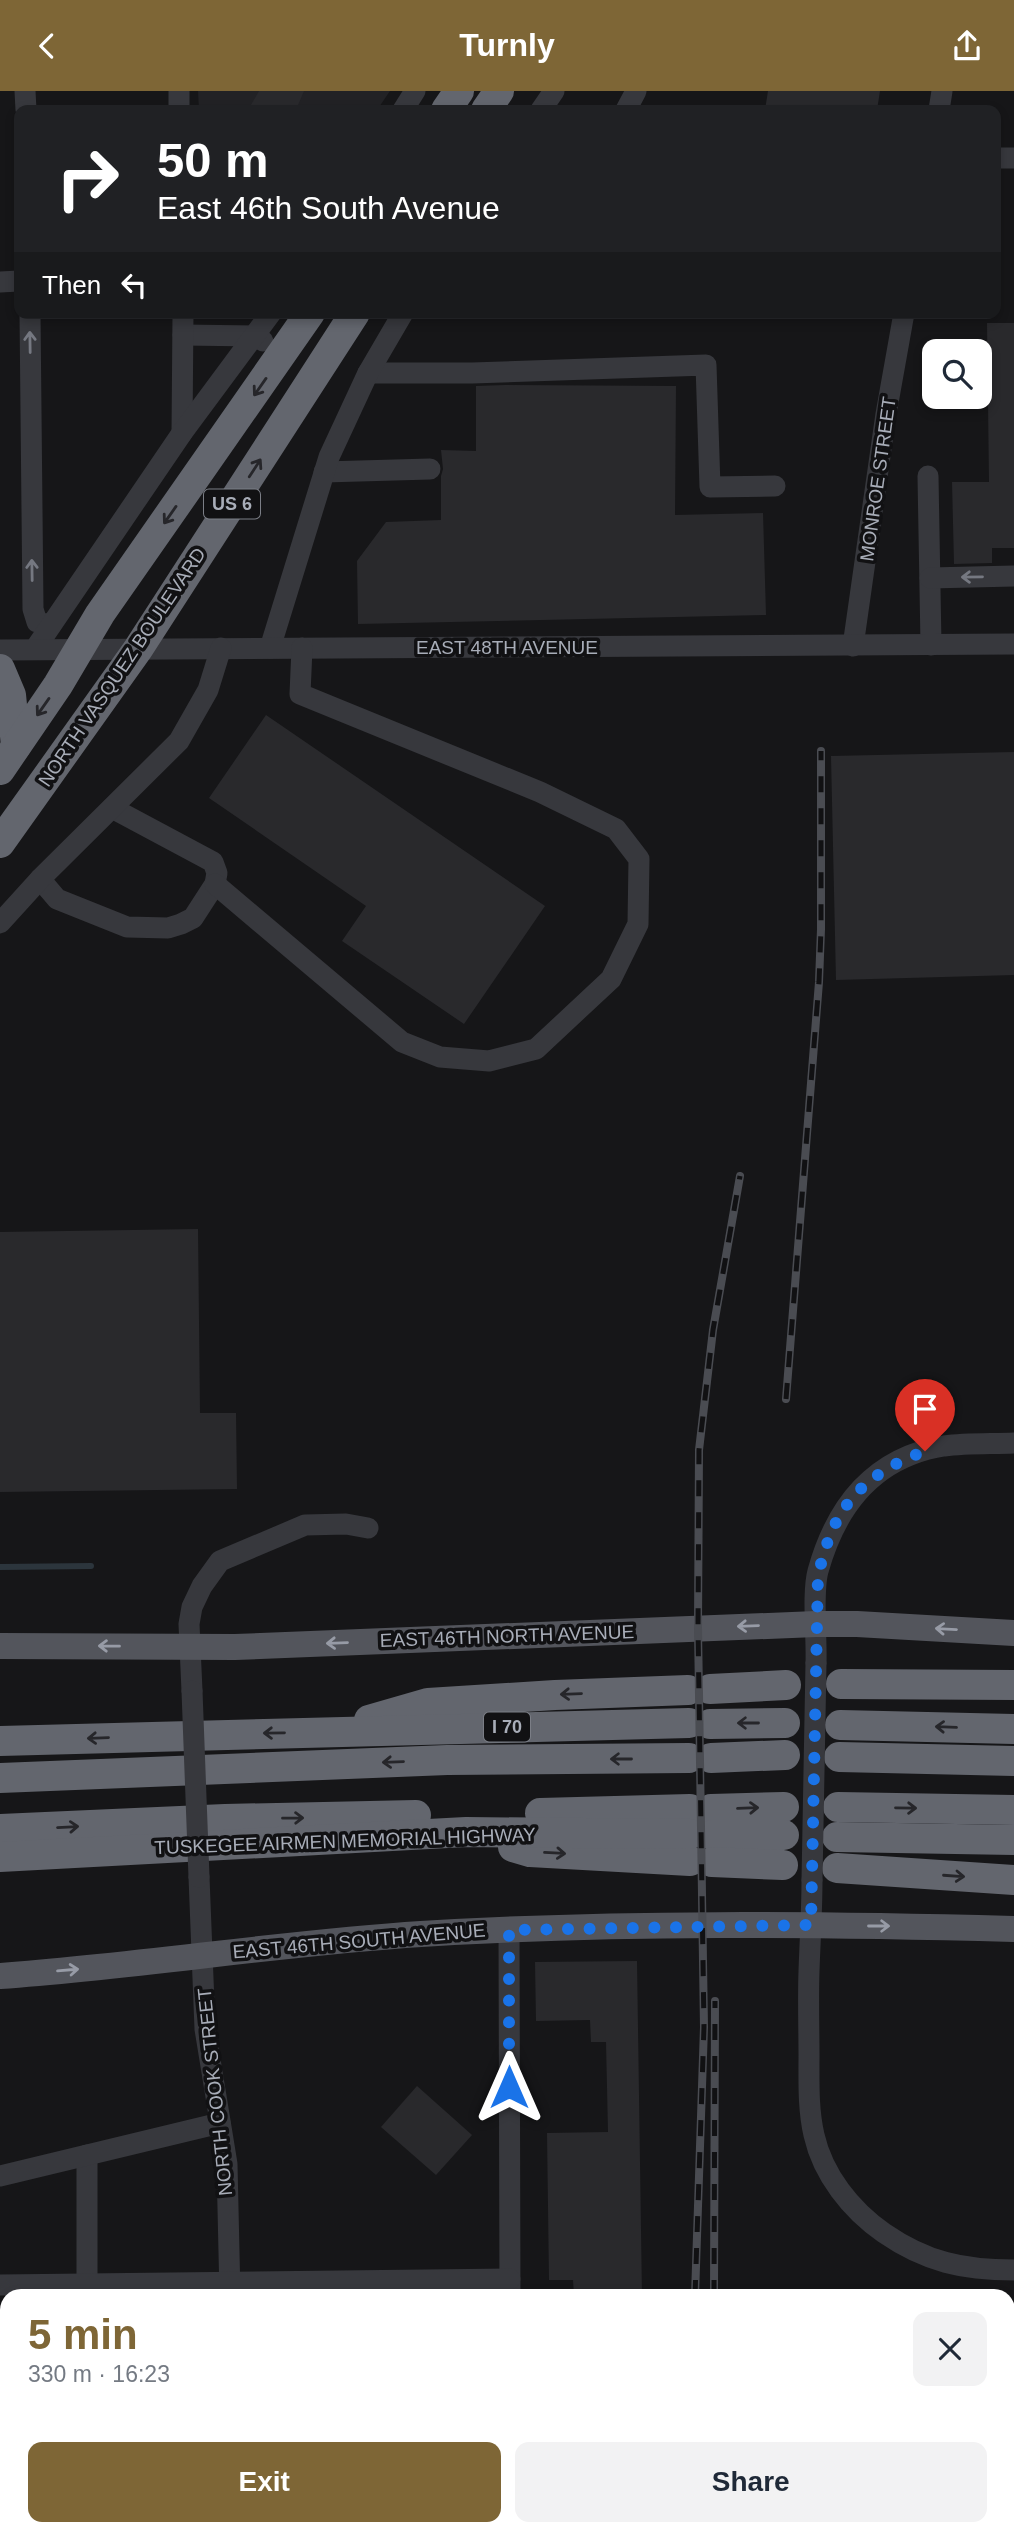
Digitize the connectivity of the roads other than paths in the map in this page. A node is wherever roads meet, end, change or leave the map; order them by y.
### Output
1 (30, 319) edge
2 (183, 319) edge
3 (267, 319) edge
4 (306, 319) edge
5 (351, 319) edge
6 (400, 319) edge
7 (903, 319) edge
8 (183, 335) junction
9 (256, 336) junction
10 (283, 353) junction
11 (368, 373) junction
12 (182, 433) junction
13 (430, 469) dead end
14 (324, 472) junction
15 (928, 476) dead end
16 (775, 487) dead end
17 (1014, 576) edge
18 (930, 578) junction
19 (51, 625) junction
20 (1014, 644) edge
21 (931, 645) junction
22 (853, 646) junction
23 (221, 648) junction
24 (271, 648) junction
25 (302, 648) junction
26 (35, 649) junction
27 (79, 649) junction
28 (138, 649) junction
29 (0, 650) edge
30 (0, 669) edge
31 (8, 758) edge
32 (112, 808) junction
33 (0, 843) edge
34 (40, 879) junction
35 (215, 884) junction
36 (0, 923) edge
37 (1014, 1443) edge
38 (368, 1528) dead end
39 (816, 1624) junction
40 (1014, 1633) edge
41 (0, 1646) edge
42 (190, 1647) junction
43 (841, 1683) dead end
44 (786, 1685) dead end
45 (1014, 1685) edge
46 (785, 1723) dead end
47 (840, 1725) dead end
48 (1014, 1729) edge
49 (326, 1732) junction
50 (0, 1741) edge
51 (785, 1755) dead end
52 (839, 1757) dead end
53 (1014, 1761) edge
54 (0, 1778) edge
55 (1014, 1810) edge
56 (784, 1821) dead end
57 (0, 1829) edge
58 (701, 1835) junction
59 (1014, 1840) edge
60 (0, 1857) edge
61 (783, 1865) dead end
62 (824, 1874) junction
63 (1014, 1880) edge
64 (811, 1925) junction
65 (1014, 1929) edge
66 (509, 1930) junction
67 (202, 1955) junction
68 (0, 1976) edge
69 (220, 2123) junction
70 (86, 2155) junction
71 (0, 2176) edge
72 (1014, 2270) edge
73 (0, 2285) edge
74 (510, 2288) edge
75 (70, 2289) edge
76 (87, 2289) edge
77 (230, 2289) edge
78 (372, 2289) edge

19 -> 1 street
2 - 8 street
3 - 9 street
4 - 10 highway, US 6
28 -> 5 highway, NORTH VASQUEZ BOULEVARD / US 6
6 - 11 street
7 - 22 street, MONROE STREET
8 - 9 street
8 - 12 street
9 - 10 street
9 - 12 street
10 -> 27 highway, US 6
11 - 14 street
11 - 16 street
12 - 19 street
13 - 14 street
14 - 24 street
15 - 18 street
17 -> 18 street
18 - 21 street
19 - 26 street
20 - 21 street, EAST 48TH AVENUE
21 - 22 street, EAST 48TH AVENUE
22 - 25 street, EAST 48TH AVENUE
23 - 24 street, EAST 48TH AVENUE
23 - 28 street, EAST 48TH AVENUE
23 - 32 street
24 - 25 street, EAST 48TH AVENUE
25 - 35 street
26 - 27 street, EAST 48TH AVENUE
26 - 29 street, EAST 48TH AVENUE
27 - 28 street, EAST 48TH AVENUE
27 -> 31 highway, US 6
28 - 33 highway, NORTH VASQUEZ BOULEVARD / US 6
30 - 31 highway
32 - 34 street
32 - 35 street
34 - 35 street
34 - 36 street
37 - 39 street
38 - 42 street, NORTH COOK STREET
40 -> 39 main road, EAST 46TH NORTH AVENUE
39 -> 42 main road, EAST 46TH NORTH AVENUE
39 - 62 street, bridge
42 -> 41 main road, EAST 46TH NORTH AVENUE
42 - 67 street, NORTH COOK STREET, bridge
43 - 45 highway
44 -> 49 highway
46 -> 49 highway, I 70
48 -> 47 highway
49 -> 50 highway, I 70
51 -> 54 highway
52 - 53 highway
59 -> 55 highway
58 -> 56 highway, TUSKEGEE AIRMEN MEMORIAL HIGHWAY
57 -> 58 highway
60 -> 58 highway, TUSKEGEE AIRMEN MEMORIAL HIGHWAY
58 - 61 highway
62 -> 63 highway
62 - 64 street
64 -> 65 main road, EAST 46TH SOUTH AVENUE
64 - 66 main road, EAST 46TH SOUTH AVENUE
64 - 72 street
66 - 67 main road, EAST 46TH SOUTH AVENUE
66 - 74 street
68 -> 67 main road, EAST 46TH SOUTH AVENUE
67 - 69 street, NORTH COOK STREET
69 - 70 street
69 - 77 street, NORTH COOK STREET
70 - 71 street
70 - 76 street
73 - 75 street
74 - 78 street

